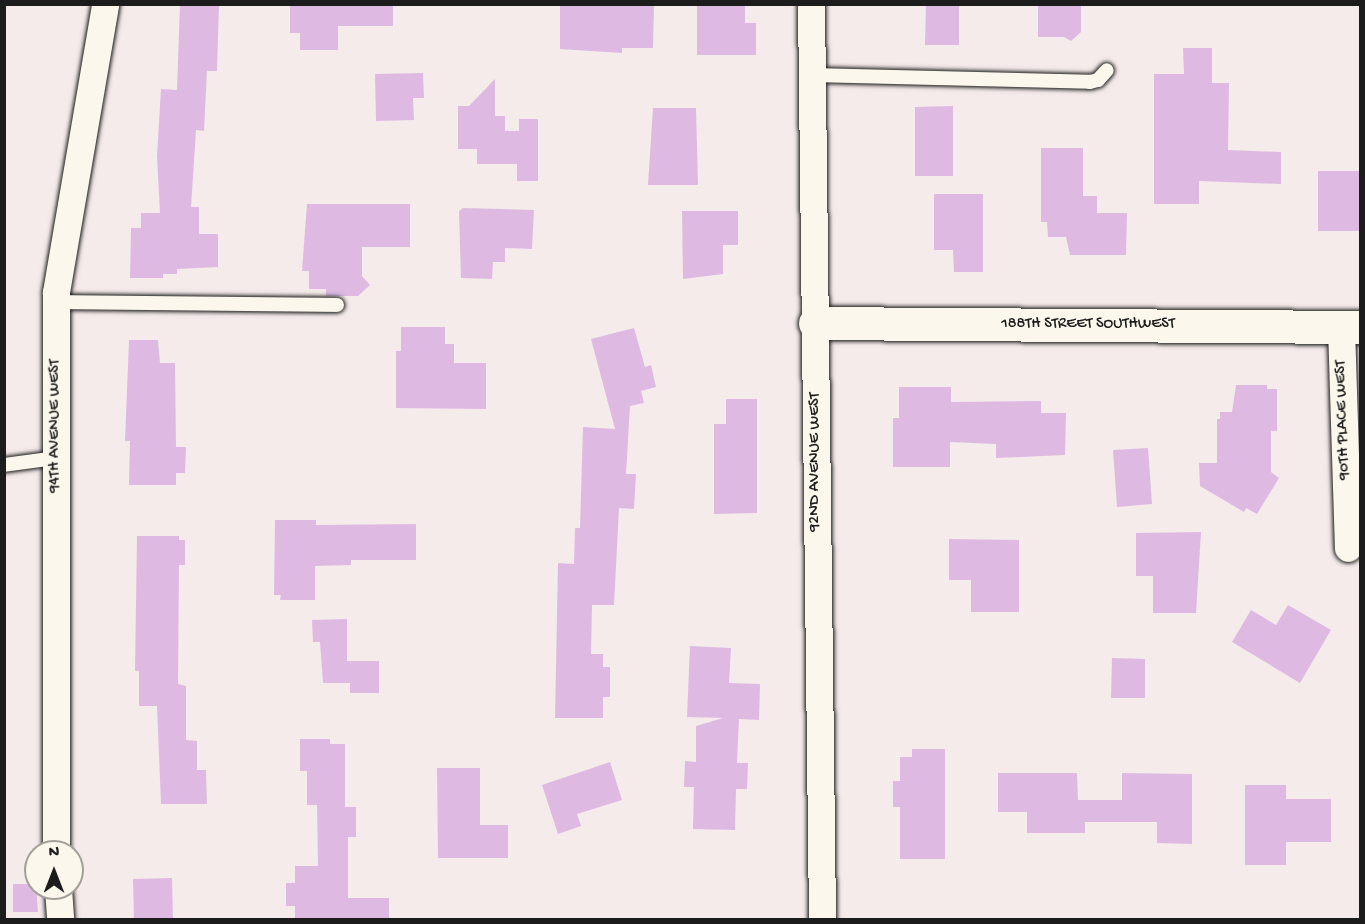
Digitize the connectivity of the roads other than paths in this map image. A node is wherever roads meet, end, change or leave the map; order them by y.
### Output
1 (105, 4) edge
2 (811, 4) edge
3 (1107, 70) dead end
4 (812, 75) junction
5 (56, 302) junction
6 (337, 305) dead end
7 (815, 323) junction
8 (1351, 327) edge
9 (56, 458) junction
10 (4, 465) edge
11 (1347, 548) dead end
12 (56, 840) edge
13 (59, 900) edge
14 (60, 920) edge
15 (822, 920) edge

1 - 5 street, 94TH AVENUE WEST
2 - 4 street, 92ND AVENUE WEST
3 - 4 lane
4 - 7 street, 92ND AVENUE WEST
5 - 6 lane
5 - 9 street, 94TH AVENUE WEST
7 - 8 street, 188TH STREET SOUTHWEST
7 - 15 street, 92ND AVENUE WEST
8 - 11 street, 90TH PLACE WEST
9 - 10 lane
9 - 12 street, 94TH AVENUE WEST
13 - 14 street

